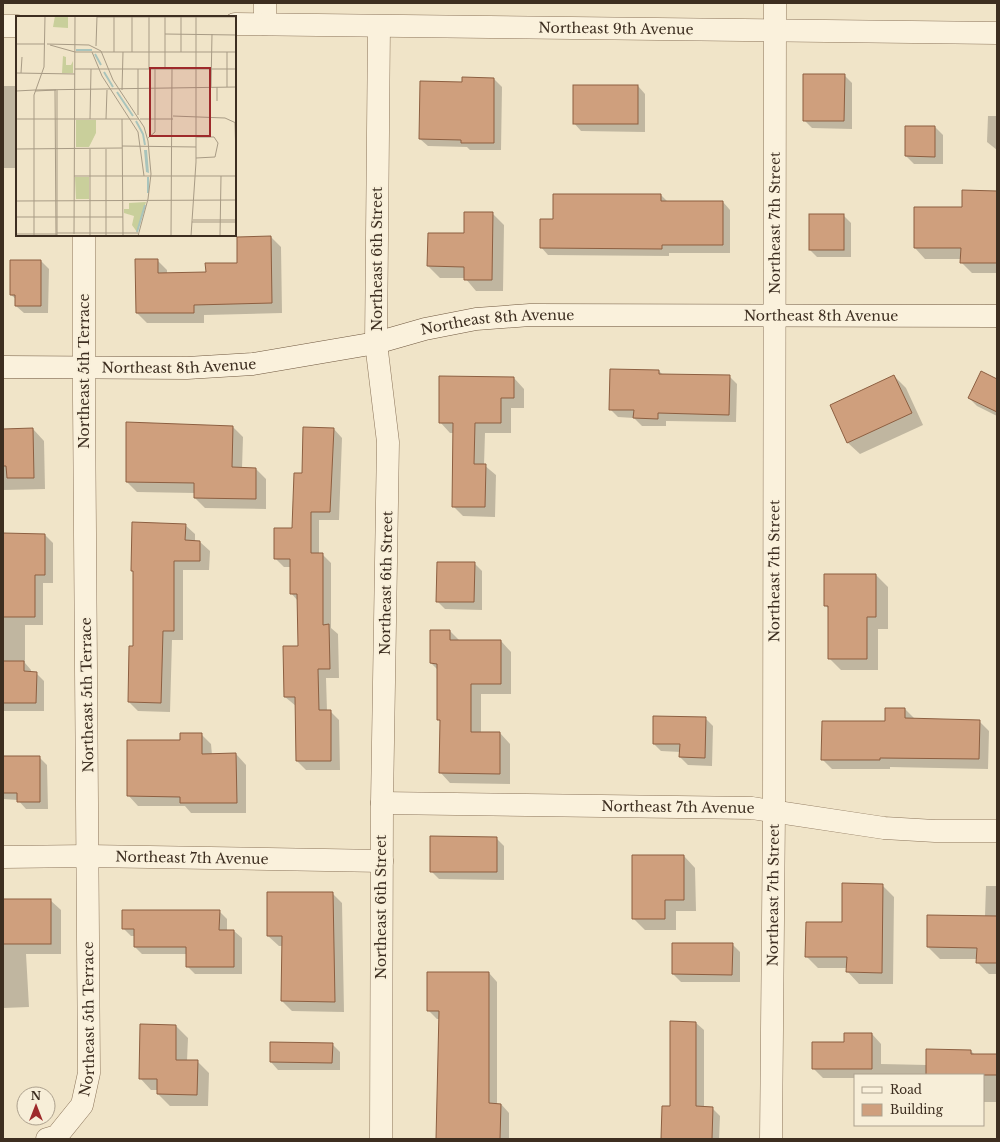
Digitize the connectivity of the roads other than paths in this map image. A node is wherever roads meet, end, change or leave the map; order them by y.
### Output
1 (775, 3) edge
2 (265, 14) edge
3 (236, 24) edge
4 (3, 26) edge
5 (16, 26) edge
6 (378, 27) junction
7 (775, 31) junction
8 (997, 33) edge
9 (84, 236) edge
10 (773, 316) junction
11 (997, 316) edge
12 (376, 343) junction
13 (3, 367) edge
14 (84, 368) junction
15 (382, 803) junction
16 (774, 811) junction
17 (997, 831) edge
18 (88, 856) junction
19 (3, 857) edge
20 (382, 861) junction
21 (47, 1139) edge
22 (381, 1139) edge
23 (770, 1139) edge

1 - 7 street, Northeast 7th Street
2 - 3 street, Northeast 9th Avenue
2 - 6 street, Northeast 9th Avenue
4 - 5 street
6 - 7 street, Northeast 9th Avenue
6 - 12 street, Northeast 6th Street
7 - 8 street, Northeast 9th Avenue
7 - 10 street, Northeast 7th Street
9 - 14 street, Northeast 5th Terrace
10 - 11 street, Northeast 8th Avenue
10 - 12 street, Northeast 8th Avenue
10 - 16 street, Northeast 7th Street
12 - 14 street, Northeast 8th Avenue
12 - 15 street, Northeast 6th Street
13 - 14 street, Northeast 8th Avenue
14 - 18 street, Northeast 5th Terrace
15 - 16 street, Northeast 7th Avenue
15 - 20 street, Northeast 6th Street
16 - 17 street, Northeast 7th Avenue
16 - 23 street, Northeast 7th Street
18 - 19 street, Northeast 7th Avenue
18 - 20 street, Northeast 7th Avenue
18 - 21 street, Northeast 5th Terrace
20 - 22 street, Northeast 6th Street

